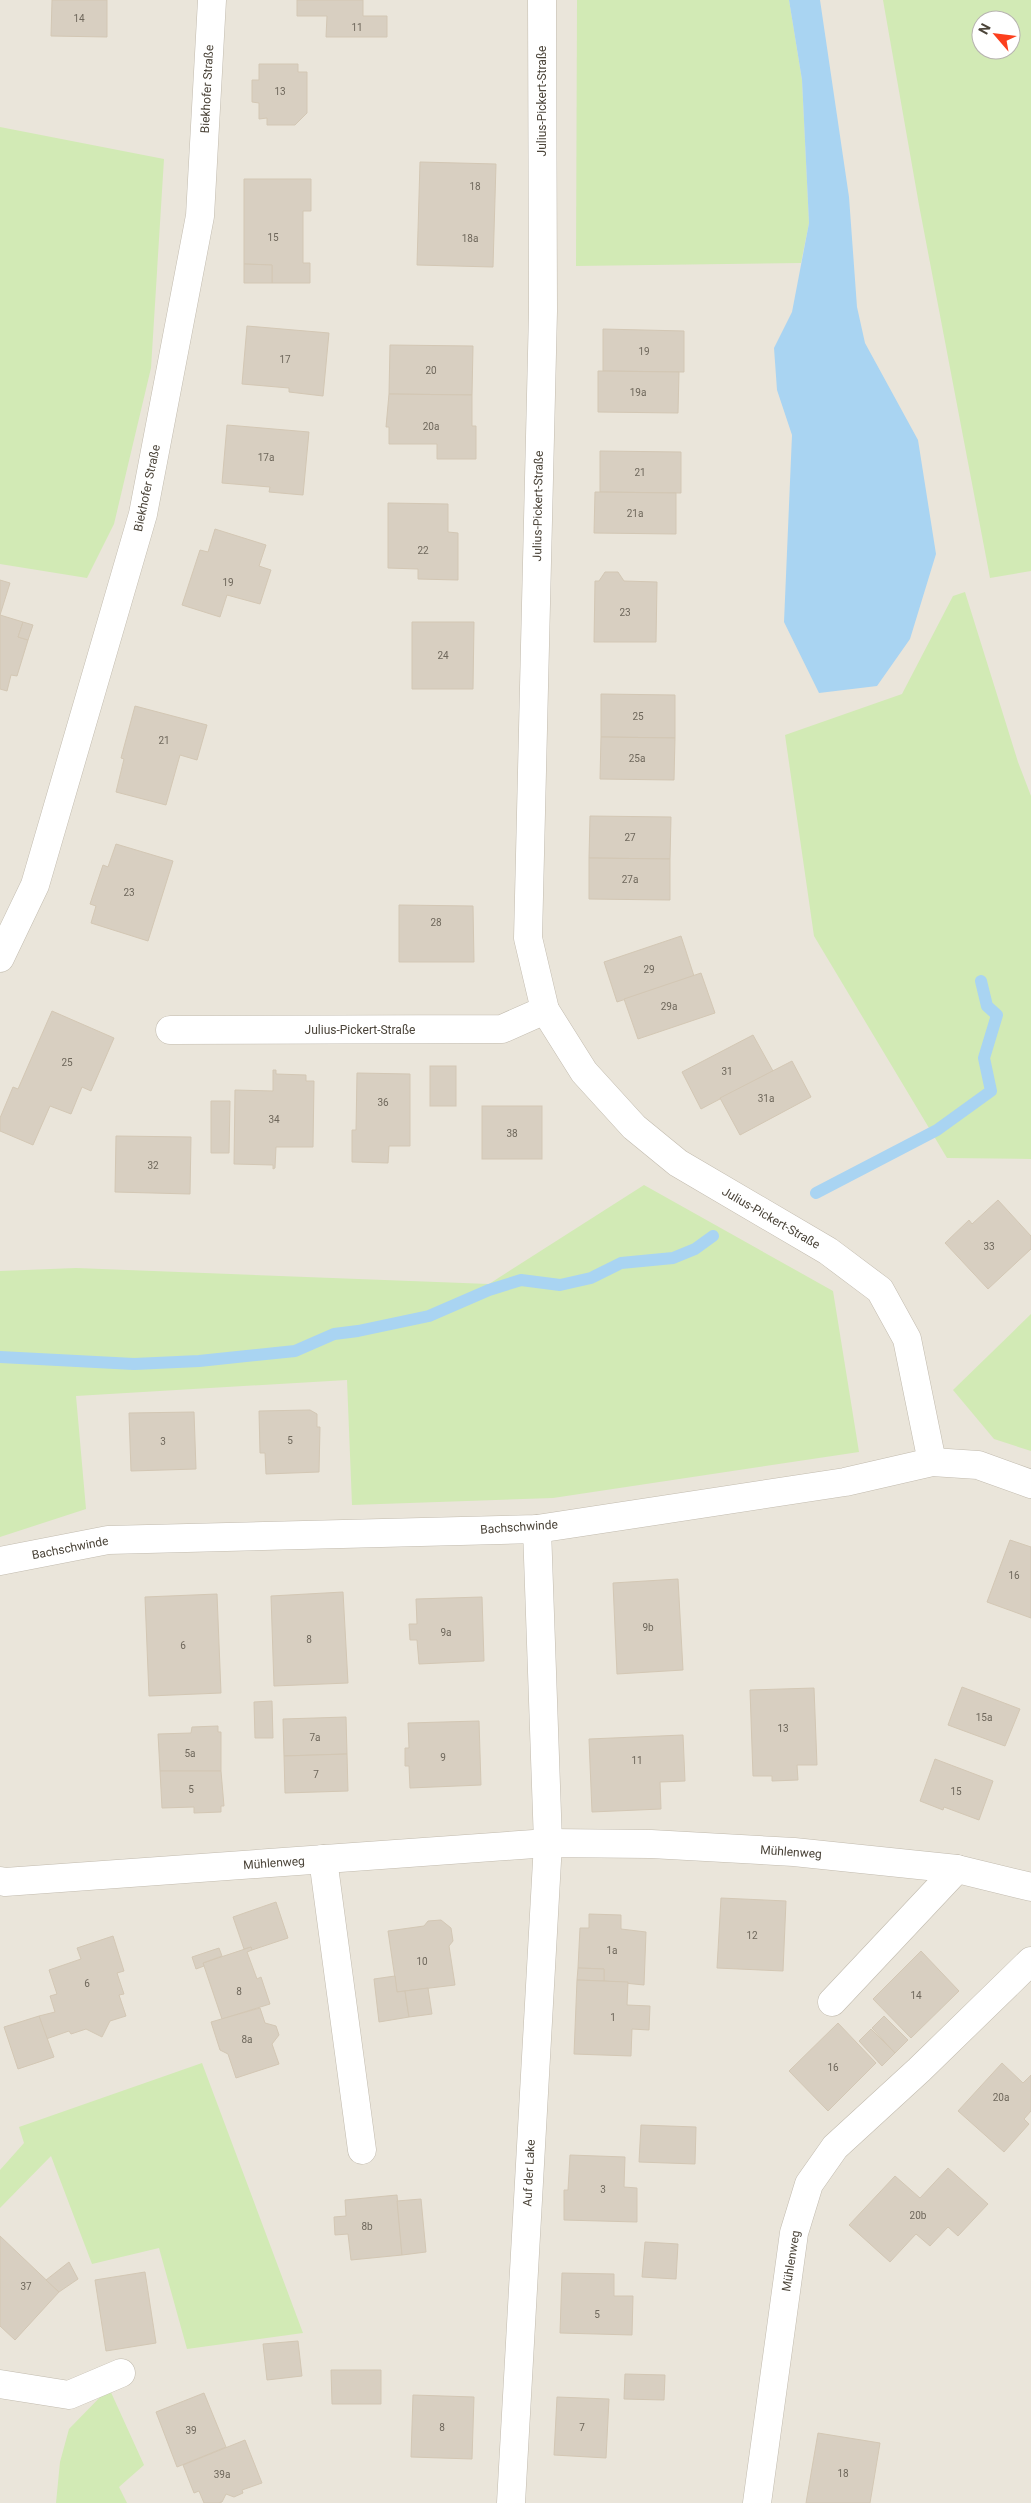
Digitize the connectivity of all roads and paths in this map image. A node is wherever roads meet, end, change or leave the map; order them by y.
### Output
1 (212, 0) edge
2 (542, 0) edge
3 (0, 958) edge
4 (545, 1010) junction
5 (170, 1030) dead end
6 (932, 1462) junction
7 (1031, 1484) edge
8 (537, 1529) junction
9 (0, 1561) edge
10 (548, 1843) junction
11 (323, 1859) junction
12 (957, 1869) junction
13 (0, 1881) edge
14 (1031, 1887) edge
15 (1031, 1961) edge
16 (832, 2002) dead end
17 (362, 2150) dead end
18 (121, 2373) dead end
19 (0, 2384) edge
20 (512, 2503) edge
21 (757, 2503) edge

1 - 3 street, Biekhofer Straße
2 - 4 street, Julius-Pickert-Straße
4 - 5 street, Julius-Pickert-Straße
4 - 6 street, Julius-Pickert-Straße
6 - 7 street, Bachschwinde
6 - 8 street, Bachschwinde
8 - 9 street, Bachschwinde
8 - 10 street
10 - 11 street, Mühlenweg
10 - 12 street, Mühlenweg
10 - 20 street, Auf der Lake
11 - 13 street, Mühlenweg
11 - 17 street
12 - 14 street, Mühlenweg
12 - 16 street
15 - 21 street, Mühlenweg
18 - 19 street

